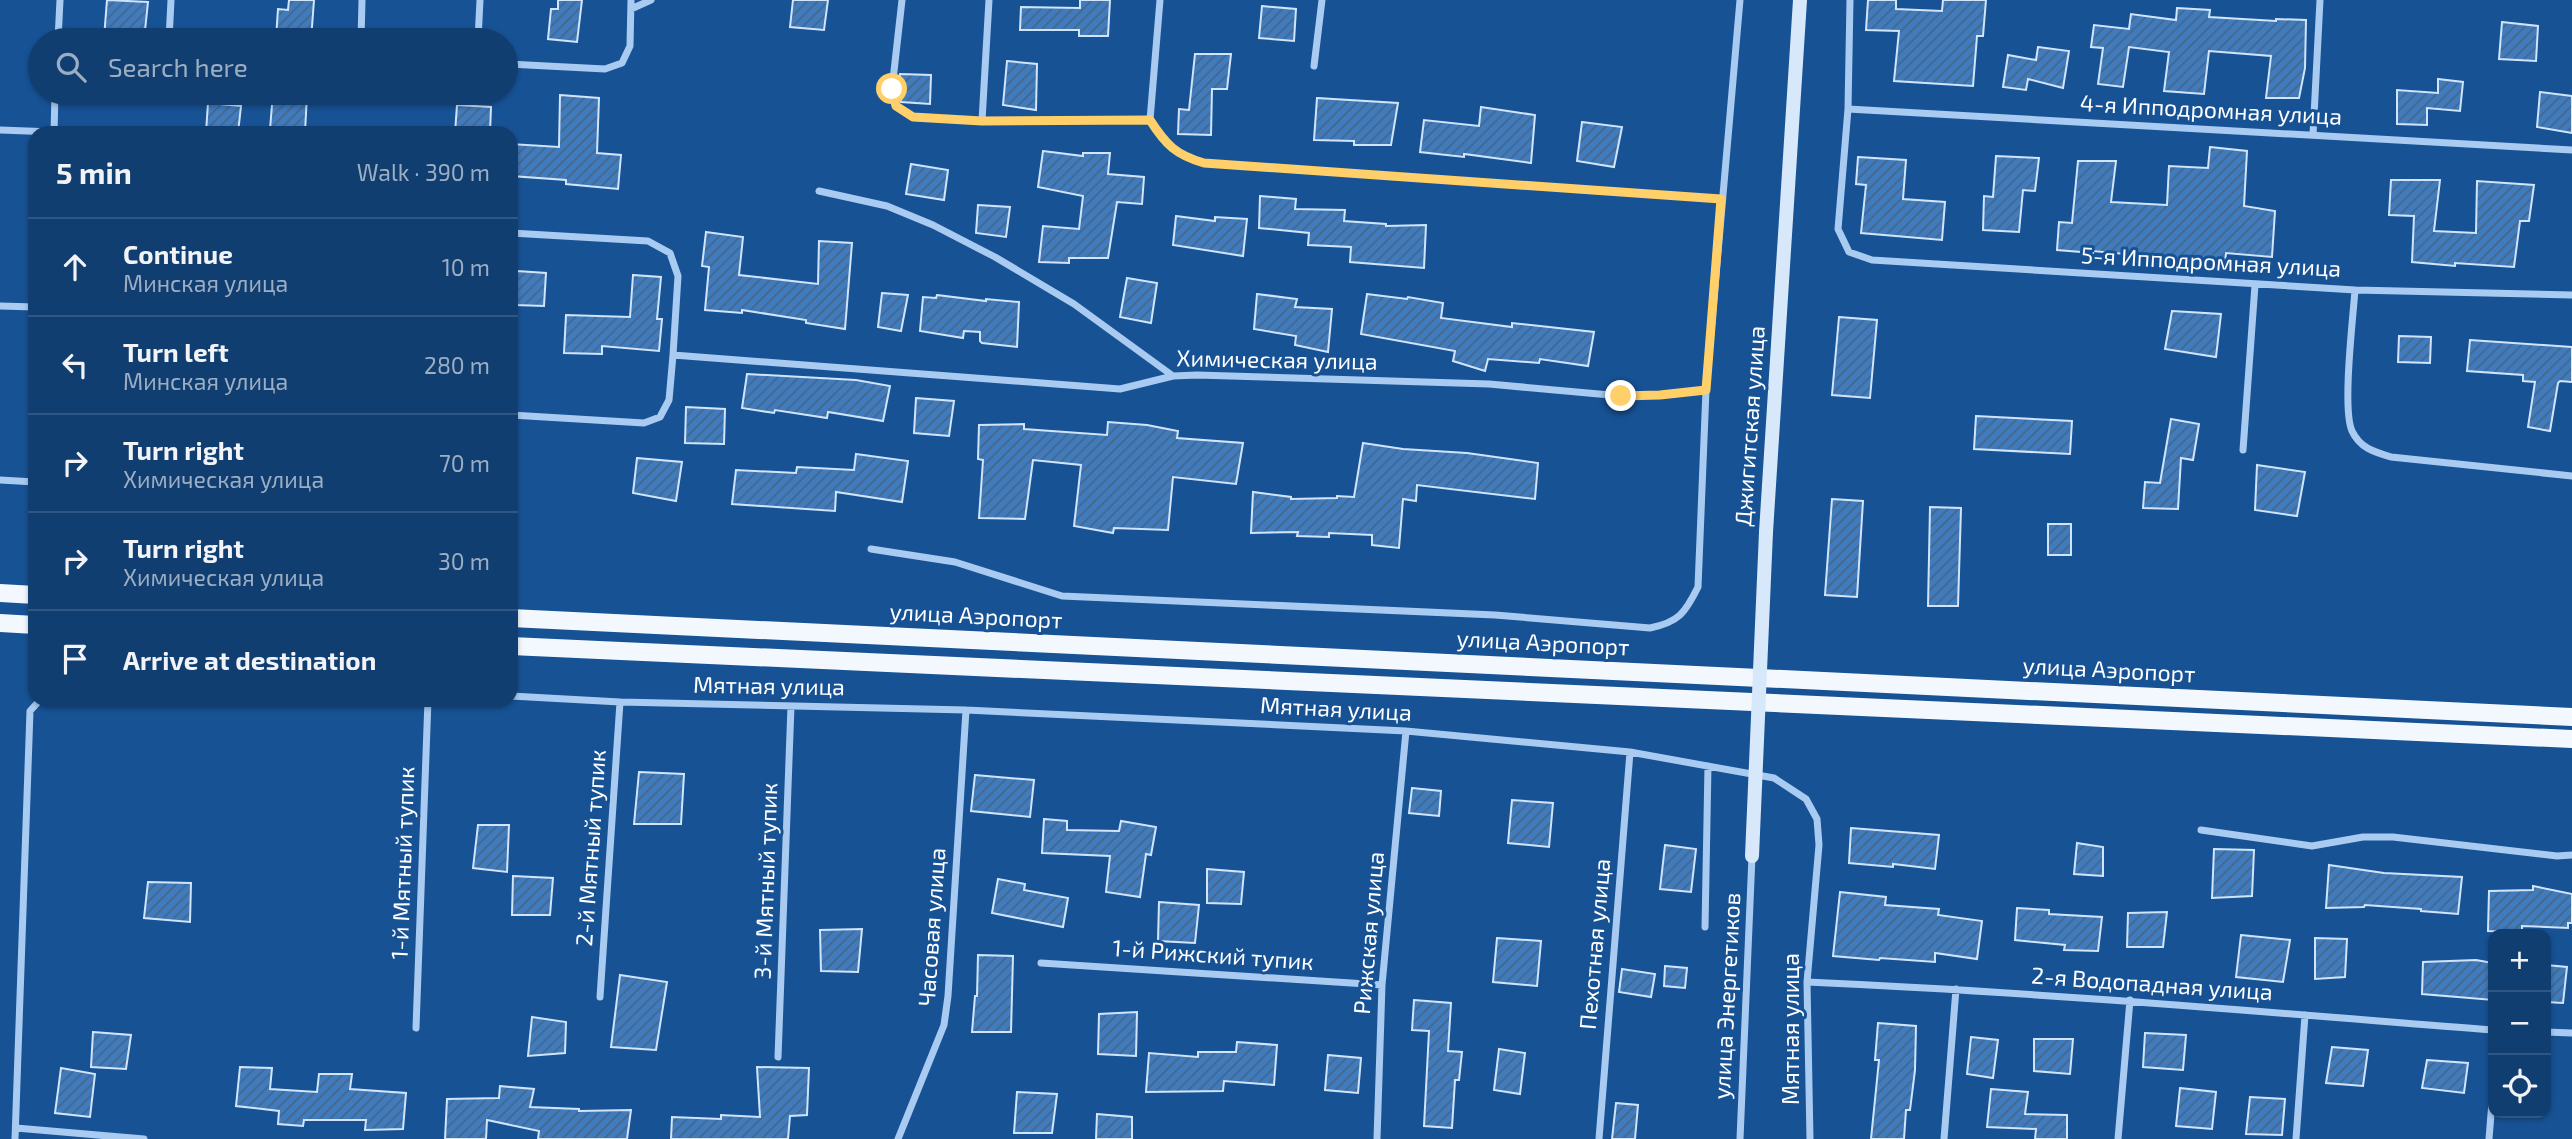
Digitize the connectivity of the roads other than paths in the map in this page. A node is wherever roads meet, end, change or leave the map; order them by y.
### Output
1 (60, 0) edge
2 (171, 0) edge
3 (362, 0) edge
4 (480, 0) edge
5 (631, 0) edge
6 (651, 0) edge
7 (902, 0) edge
8 (989, 0) edge
9 (1160, 0) edge
10 (1322, 0) edge
11 (1740, 0) edge
12 (1800, 0) edge
13 (1850, 0) edge
14 (2320, 0) edge
15 (631, 9) junction
16 (59, 28) edge
17 (170, 28) edge
18 (361, 28) edge
19 (479, 28) edge
20 (518, 65) edge
21 (1314, 66) dead end
22 (55, 105) edge
23 (1848, 109) junction
24 (1150, 120) junction
25 (982, 121) junction
26 (54, 126) edge
27 (0, 130) edge
28 (28, 131) edge
29 (2313, 135) junction
30 (2572, 150) edge
31 (819, 191) dead end
32 (1721, 199) junction
33 (518, 233) edge
34 (2255, 285) junction
35 (2355, 290) junction
36 (2572, 295) edge
37 (0, 306) edge
38 (28, 307) edge
39 (673, 355) junction
40 (1172, 376) junction
41 (1706, 390) junction
42 (518, 415) edge
43 (2243, 450) dead end
44 (2572, 476) edge
45 (0, 480) edge
46 (28, 482) edge
47 (871, 549) dead end
48 (0, 593) edge
49 (28, 595) edge
50 (518, 618) edge
51 (0, 623) edge
52 (28, 625) edge
53 (518, 646) edge
54 (518, 696) edge
55 (620, 702) junction
56 (791, 705) junction
57 (34, 707) edge
58 (428, 707) edge
59 (965, 710) junction
60 (2572, 717) edge
61 (1406, 731) junction
62 (2572, 739) edge
63 (1630, 752) junction
64 (1708, 766) junction
65 (2201, 830) dead end
66 (2572, 855) edge
67 (1752, 856) joint
68 (1704, 927) dead end
69 (1041, 963) dead end
70 (1807, 982) junction
71 (1382, 985) junction
72 (1956, 989) junction
73 (600, 997) dead end
74 (2130, 1000) junction
75 (2305, 1015) junction
76 (416, 1028) dead end
77 (2488, 1030) edge
78 (2551, 1032) edge
79 (2572, 1033) edge
80 (778, 1057) dead end
81 (2491, 1118) edge
82 (16, 1128) junction
83 (15, 1139) edge
84 (144, 1139) edge
85 (898, 1139) edge
86 (1377, 1139) edge
87 (1599, 1139) edge
88 (1740, 1139) edge
89 (1810, 1139) edge
90 (1944, 1139) edge
91 (2118, 1139) edge
92 (2295, 1139) edge
93 (2489, 1139) edge

1 - 16 street
2 - 17 street
3 - 18 street
4 - 19 street
5 - 15 street
6 - 15 street
7 - 25 street
8 - 25 street
9 - 24 street
10 - 21 street
11 - 32 street
12 - 67 street, Джигитская улица, bridge
13 - 23 street
14 - 29 street
15 - 20 street
22 - 26 street
23 - 29 street, 4-я Ипподромная улица
23 - 34 street, 5-я Ипподромная улица
24 - 25 street
24 - 32 street
27 - 28 street
29 - 30 street, 4-я Ипподромная улица
31 - 40 street
32 - 41 street
33 - 39 street
34 - 35 street, 5-я Ипподромная улица
34 - 43 street
35 - 36 street, 5-я Ипподромная улица
35 - 44 street
37 - 38 street
39 - 40 street, Химическая улица
39 - 42 street
40 - 41 street, Химическая улица
41 - 47 street
45 - 46 street
48 - 49 main road
50 - 60 main road, улица Аэропорт
51 - 52 main road
53 - 62 main road, улица Аэропорт
54 - 55 street, Мятная улица
55 - 56 street, Мятная улица
55 - 73 street, 2-й Мятный тупик
56 - 59 street, Мятная улица
56 - 80 street, 3-й Мятный тупик
57 - 82 street
58 - 76 street, 1-й Мятный тупик
59 - 61 street, Мятная улица
59 - 85 street, Часовая улица
61 - 63 street, Мятная улица
61 - 71 street, Рижская улица
63 - 64 street, Мятная улица
63 - 87 street, Пехотная улица
64 - 68 street
64 - 70 street, Мятная улица
65 - 66 street
67 - 88 street, улица Энергетиков
69 - 71 street, 1-й Рижский тупик
70 - 72 street, 2-я Водопадная улица
70 - 89 street, Мятная улица
71 - 86 street, Рижская улица
72 - 74 street, 2-я Водопадная улица
72 - 90 street
74 - 75 street, 2-я Водопадная улица
74 - 91 street
75 - 77 street, 2-я Водопадная улица
75 - 92 street
78 - 79 street
81 - 93 street
82 - 83 street
82 - 84 street

